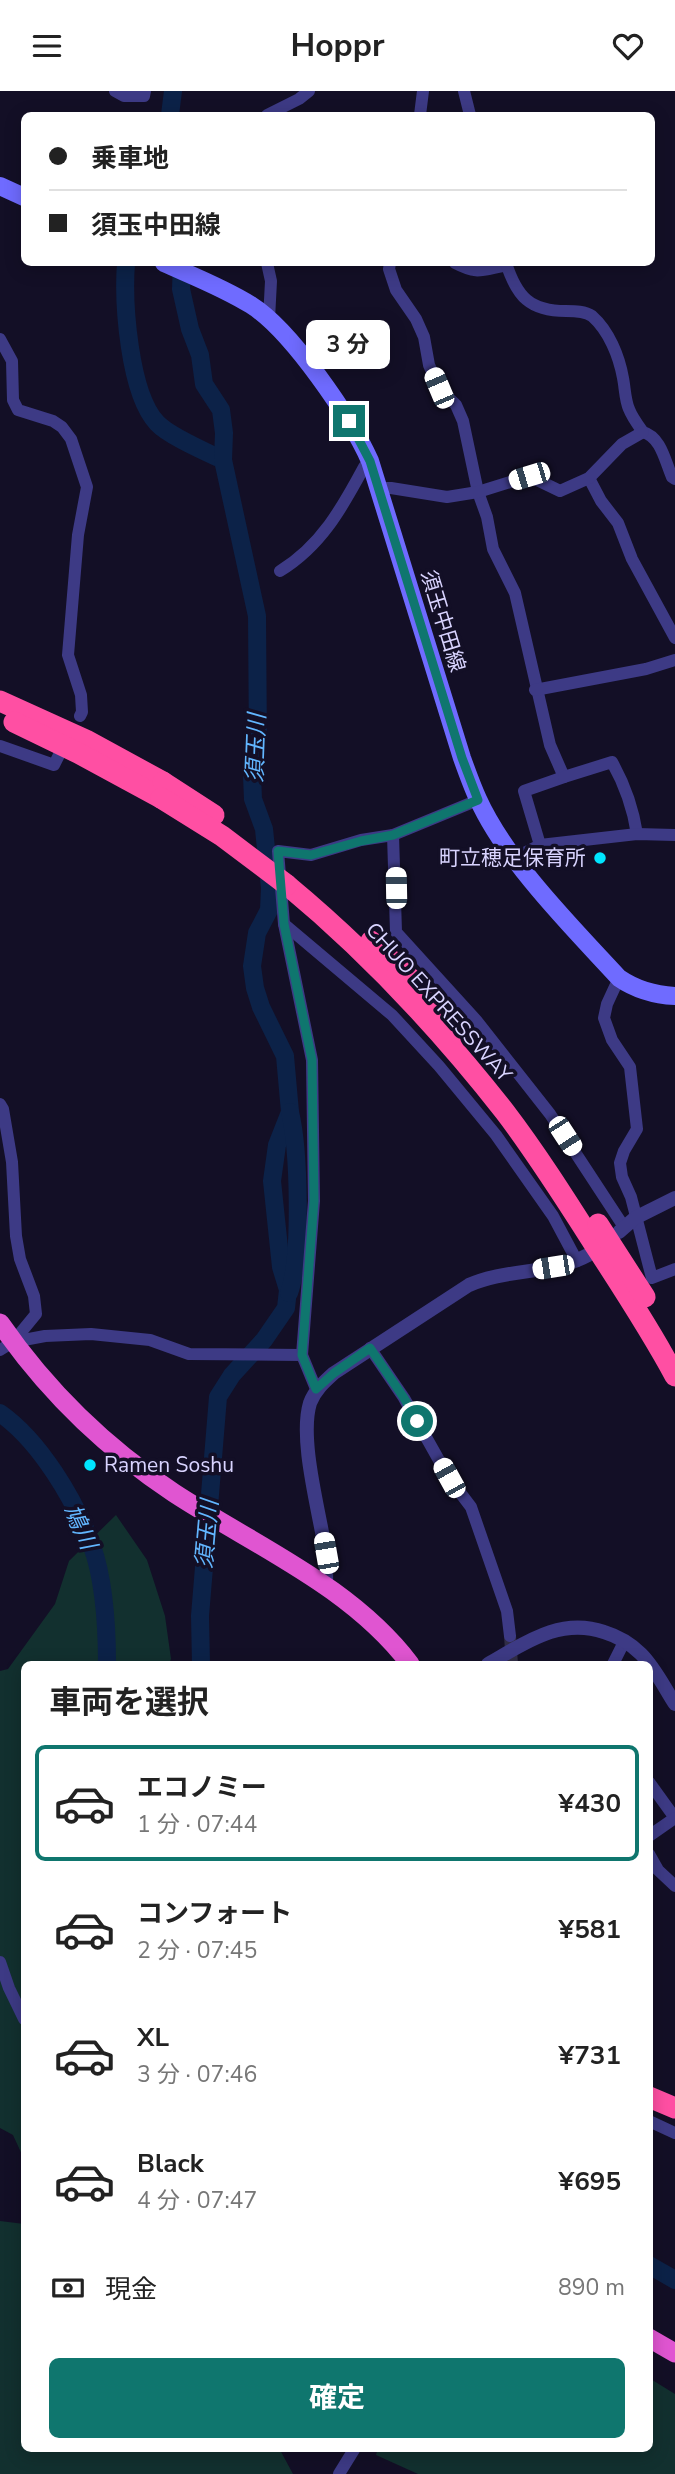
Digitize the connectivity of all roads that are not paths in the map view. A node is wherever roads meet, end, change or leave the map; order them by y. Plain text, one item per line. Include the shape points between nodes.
1 (115, 91) edge
2 (145, 91) edge
3 (309, 91) edge
4 (423, 91) edge
5 (464, 91) edge
6 (273, 112) edge
7 (420, 112) edge
8 (469, 112) edge
9 (0, 186) edge
10 (21, 196) edge
11 (170, 266) edge
12 (268, 266) edge
13 (390, 266) edge
14 (459, 266) edge
15 (497, 266) edge
16 (507, 266) edge
17 (269, 319) junction
18 (0, 339) edge
19 (643, 432) junction
20 (370, 461) junction
21 (589, 478) junction
22 (675, 479) edge
23 (378, 488) junction
24 (478, 492) junction
25 (280, 571) dead end
26 (675, 638) edge
27 (675, 660) edge
28 (536, 690) junction
29 (0, 701) edge
30 (0, 716) edge
31 (79, 716) dead end
32 (0, 746) edge
33 (59, 755) dead end
34 (564, 777) junction
35 (162, 790) junction
36 (478, 800) junction
37 (637, 834) junction
38 (393, 835) junction
39 (675, 835) edge
40 (540, 845) junction
41 (514, 857) junction
42 (288, 877) junction
43 (284, 924) junction
44 (619, 978) junction
45 (675, 996) edge
46 (0, 1104) edge
47 (675, 1198) edge
48 (626, 1226) junction
49 (583, 1258) joint
50 (675, 1269) edge
51 (0, 1323) edge
52 (6, 1346) edge
53 (675, 1346) edge
54 (370, 1348) junction
55 (302, 1355) junction
56 (675, 1376) edge
57 (316, 1389) junction
58 (326, 1587) junction
59 (510, 1636) tunnel mouth
60 (625, 1642) junction
61 (408, 1661) edge
62 (493, 1661) edge
63 (615, 1661) edge
64 (647, 1661) edge
65 (653, 1671) edge
66 (675, 1704) edge
67 (653, 1788) edge
68 (675, 1818) edge
69 (653, 1833) edge
70 (653, 1861) edge
71 (675, 1887) edge
72 (0, 1962) edge
73 (21, 2013) edge
74 (653, 2099) edge
75 (653, 2108) edge
76 (675, 2108) edge
77 (675, 2117) edge
78 (653, 2122) edge
79 (675, 2133) edge
80 (653, 2340) edge
81 (675, 2353) edge
82 (353, 2452) edge
83 (339, 2474) edge

1 - 2 street via 124,96 144,96
3 - 6 street
4 - 7 street
5 - 8 street
9 - 10 main road
11 - 17 main road, 須玉中田線 via 239,298
12 - 17 street
13 - 24 street via 396,290 424,337 439,388 459,410
14 - 15 street via 467,271
16 - 19 street via 531,305 590,314 597,321 615,349 628,407
17 - 20 main road, 須玉中田線 via 349,421
18 - 31 street via 12,361 13,400 18,410 62,427 71,439 87,487 78,535 68,655 82,695
19 - 21 street via 622,444
19 - 22 street via 658,441
20 - 23 main road, 須玉中田線
20 - 25 street via 339,514 298,560
21 - 24 street via 560,491 529,476
21 - 26 street via 618,523
23 - 24 street via 447,497
23 - 36 main road, 須玉中田線
24 - 28 street via 493,549 515,593
27 - 28 street
28 - 34 street via 550,745
29 - 35 highway, CHUO EXPRESSWAY via 86,740
30 - 35 highway, CHUO EXPRESSWAY
32 - 33 street via 54,765
34 - 37 street via 612,762 634,813
34 - 40 street via 524,791
35 - 42 highway, CHUO EXPRESSWAY, bridge via 222,837
36 - 38 street
36 - 41 main road, 須玉中田線
37 - 39 street
37 - 40 street
38 - 43 street via 311,855 278,851
38 - 48 street via 396,932 477,1020 550,1114
40 - 41 street
41 - 44 main road, 須玉中田線
42 - 53 highway, CHUO EXPRESSWAY via 365,935 469,1045 567,1177
42 - 56 highway, CHUO EXPRESSWAY via 450,1044 506,1114
43 - 49 street via 393,1015 439,1066 496,1135
43 - 55 street via 312,1060 314,1201
44 - 45 main road, 須玉中田線 via 646,991
44 - 48 street via 604,1018 630,1067 636,1129 620,1163 631,1198
46 - 52 street via 12,1162 18,1248 36,1314
47 - 48 street
48 - 50 street via 652,1278
49 - 54 street via 469,1285
51 - 52 highway
52 - 55 street via 45,1336 91,1333 150,1340 189,1354
52 - 58 highway via 132,1463
54 - 57 street
54 - 59 street via 471,1507
55 - 57 street
57 - 58 street via 308,1441 326,1553
58 - 61 highway via 365,1615
60 - 62 street via 591,1628 562,1628
60 - 63 street
60 - 64 street
65 - 66 street
67 - 68 street
68 - 69 street
70 - 71 street
72 - 73 street
74 - 76 highway
75 - 77 highway
78 - 79 street
80 - 81 highway
82 - 83 street

